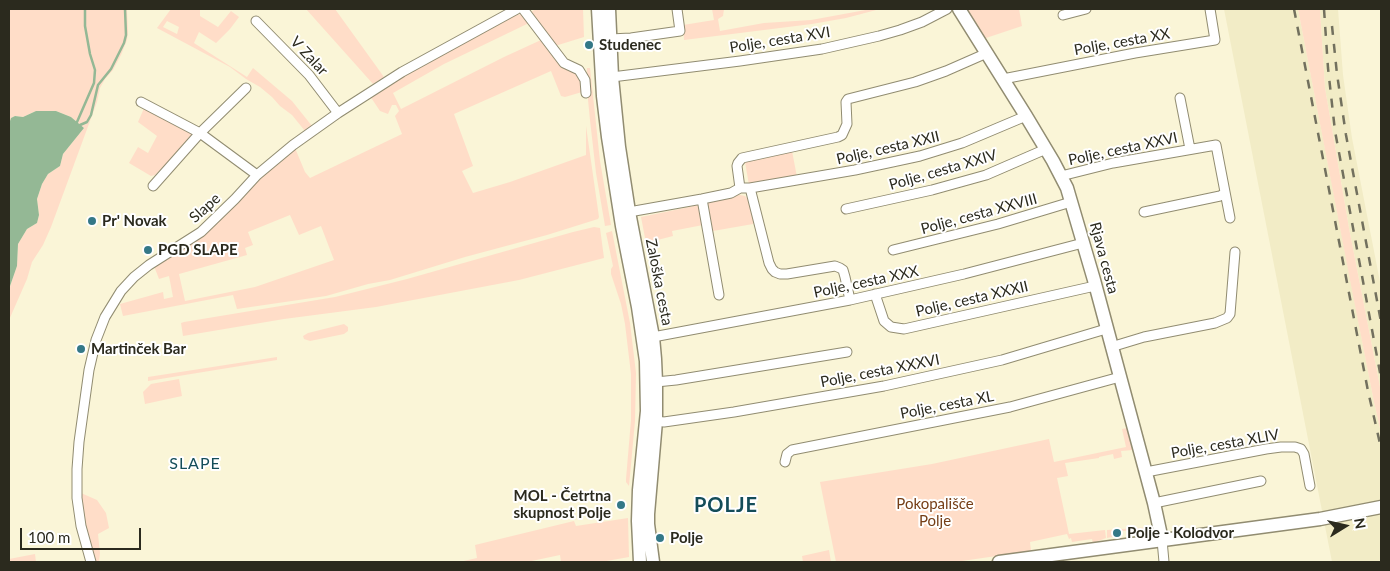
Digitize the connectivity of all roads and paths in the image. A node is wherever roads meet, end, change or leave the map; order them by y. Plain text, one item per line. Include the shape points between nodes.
1 (517, 9) edge
2 (523, 9) edge
3 (598, 9) edge
4 (609, 9) edge
5 (677, 9) edge
6 (947, 9) edge
7 (960, 9) edge
8 (1086, 9) edge
9 (1210, 9) edge
10 (1063, 15) dead end
11 (256, 21) dead end
12 (610, 39) junction
13 (987, 53) junction
14 (612, 77) junction
15 (1003, 79) junction
16 (246, 88) dead end
17 (586, 93) dead end
18 (1180, 98) dead end
19 (142, 102) dead end
20 (338, 113) junction
21 (1026, 116) junction
22 (200, 133) junction
23 (1046, 149) junction
24 (1190, 149) junction
25 (257, 175) junction
26 (1061, 176) junction
27 (153, 186) dead end
28 (740, 188) junction
29 (750, 188) junction
30 (1226, 193) junction
31 (702, 199) junction
32 (1071, 202) junction
33 (846, 208) dead end
34 (629, 212) junction
35 (1144, 212) dead end
36 (1230, 218) dead end
37 (1083, 243) junction
38 (893, 250) dead end
39 (1235, 252) dead end
40 (1095, 286) junction
41 (875, 294) junction
42 (719, 295) dead end
43 (850, 300) junction
44 (1106, 329) junction
45 (653, 337) junction
46 (1111, 348) junction
47 (846, 352) dead end
48 (1120, 377) junction
49 (656, 382) junction
50 (656, 422) junction
51 (785, 462) dead end
52 (1146, 472) junction
53 (1261, 481) dead end
54 (1310, 486) dead end
55 (1154, 503) junction
56 (1381, 507) edge
57 (1162, 540) junction
58 (91, 562) edge
59 (640, 562) edge
60 (653, 562) edge
61 (999, 562) edge
62 (1164, 562) edge

1 - 20 street, Slape via 426,58
2 - 17 street via 564,63 579,70 585,80
3 - 59 main road, Zaloška cesta via 609,146 646,361 647,411 638,521
4 - 12 main road, Zaloška cesta
5 - 12 street via 680,32
6 - 14 street, Polje, cesta XVI via 900,30 822,49
7 - 13 main road, Rjava cesta
8 - 10 street
9 - 15 street, Polje, cesta XX via 1215,40
11 - 20 street, V Zalar via 309,75
12 - 14 main road, Zaloška cesta
13 - 15 main road, Rjava cesta
13 - 28 street via 915,82 848,99 847,124 842,134 742,158 736,166
14 - 34 main road, Zaloška cesta
15 - 21 main road, Rjava cesta
16 - 22 street
18 - 24 street, Polje, cesta XXVI
19 - 22 street
20 - 25 street, Slape
21 - 23 main road, Rjava cesta
21 - 29 street, Polje, cesta XXII via 962,143 920,156
22 - 25 street
22 - 27 street
23 - 26 main road, Rjava cesta
23 - 33 street, Polje, cesta XXIV via 986,175
24 - 26 street, Polje, cesta XXVI
24 - 30 street, Polje, cesta XXVI via 1216,145
25 - 58 street, Slape via 201,232 134,277 105,317 89,370 77,470 81,526
26 - 32 main road, Rjava cesta
28 - 29 street, Polje, cesta XXII
28 - 31 street, Polje, cesta XXII
29 - 43 street via 772,269 787,274 835,266 843,270
30 - 35 street
30 - 36 street, Polje, cesta XXVI
31 - 34 street, Polje, cesta XXII
31 - 42 street
32 - 37 main road, Rjava cesta
32 - 38 street, Polje, cesta XXVIII
34 - 45 main road, Zaloška cesta
37 - 40 main road, Rjava cesta
37 - 41 street, Polje, cesta XXX
39 - 46 street via 1227,318
40 - 41 street, Polje, cesta XXXII via 904,329 891,328 884,321
40 - 44 main road, Rjava cesta
41 - 43 street, Polje, cesta XXX
43 - 45 street, Polje, cesta XXX
44 - 46 main road, Rjava cesta
44 - 50 street, Polje, cesta XXXVI via 1002,360 897,383 734,412
45 - 49 main road, Zaloška cesta
46 - 48 main road, Rjava cesta
47 - 49 street
48 - 51 street, Polje, cesta XL via 1010,407 792,450
48 - 52 main road, Rjava cesta
49 - 50 main road, Zaloška cesta
50 - 60 main road, Zaloška cesta via 648,514
52 - 54 street, Polje, cesta XLIV via 1296,447 1304,454
52 - 55 main road, Rjava cesta
53 - 55 street
55 - 57 main road, Rjava cesta
56 - 57 main road via 1320,519
57 - 61 main road
57 - 62 street

